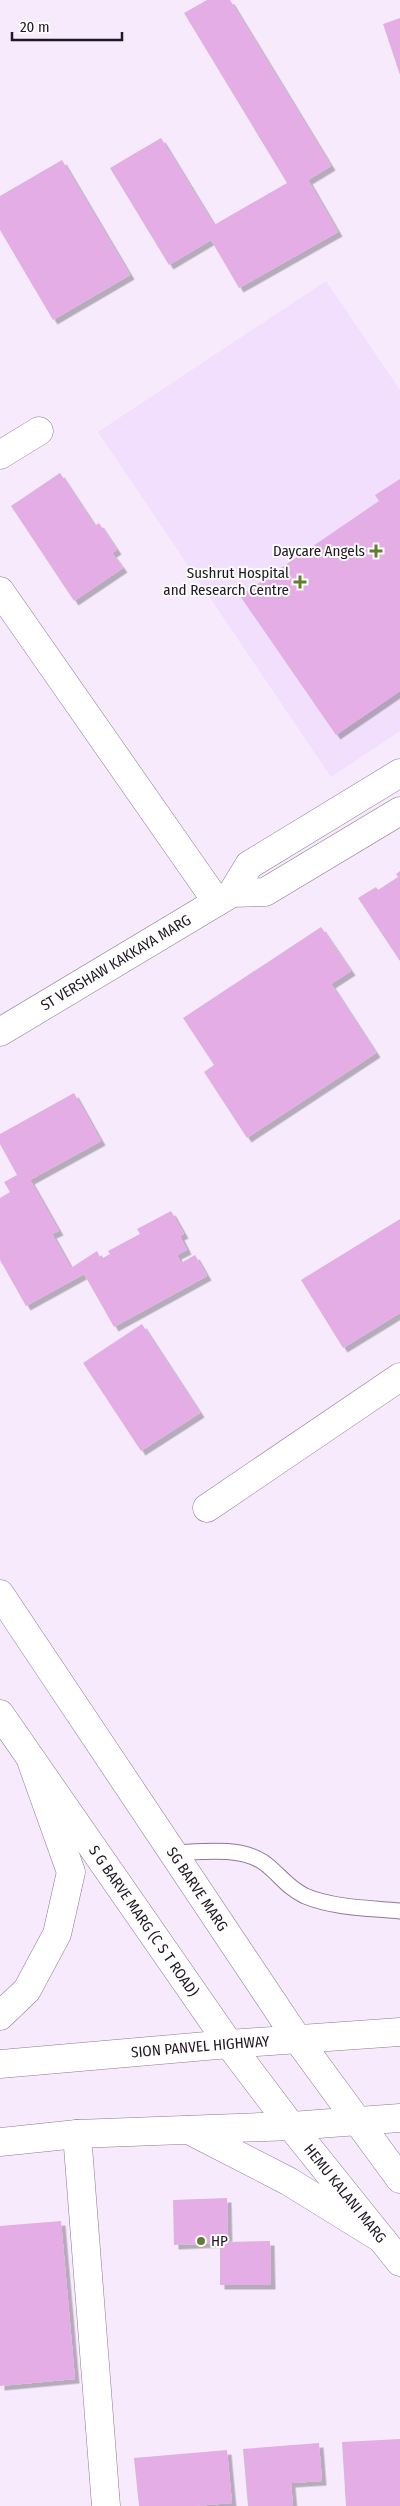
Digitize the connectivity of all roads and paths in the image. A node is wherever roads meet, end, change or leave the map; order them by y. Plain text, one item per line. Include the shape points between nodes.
1 (39, 431) dead end
2 (0, 455) edge
3 (0, 591) edge
4 (400, 773) edge
5 (400, 810) edge
6 (336, 812) junction
7 (355, 839) junction
8 (224, 897) junction
9 (3, 1023) edge
10 (400, 1377) edge
11 (207, 1508) dead end
12 (0, 1594) edge
13 (0, 1714) edge
14 (32, 1763) junction
15 (172, 1853) junction
16 (400, 1911) edge
17 (0, 2016) edge
18 (400, 2032) edge
19 (298, 2040) junction
20 (229, 2044) junction
21 (0, 2064) edge
22 (400, 2118) edge
23 (356, 2121) junction
24 (291, 2126) junction
25 (188, 2130) junction
26 (77, 2134) junction
27 (0, 2142) edge
28 (400, 2179) edge
29 (382, 2239) junction
30 (400, 2262) edge
31 (106, 2506) edge

1 - 2 main road
3 - 8 main road
4 - 6 main road, ST VERSHAW KAKKAYA MARG
5 - 7 main road, ST VERSHAW KAKKAYA MARG
6 - 7 main road
6 - 8 main road, ST VERSHAW KAKKAYA MARG via 249,865
7 - 8 main road, ST VERSHAW KAKKAYA MARG via 265,892
8 - 9 main road, ST VERSHAW KAKKAYA MARG
10 - 11 main road
12 - 15 main road, SG BARVE MARG
13 - 14 main road, S G BARVE MARG (C S T ROAD)
14 - 17 main road via 71,1872 57,1934 27,1990
14 - 20 main road, S G BARVE MARG (C S T ROAD)
15 - 16 lane via 234,1852 262,1861 289,1888 307,1897 350,1907
15 - 19 main road, SG BARVE MARG
18 - 19 main road, SION PANVEL HIGHWAY
19 - 20 main road, SION PANVEL HIGHWAY
19 - 23 main road, SG BARVE MARG
20 - 21 main road, SION PANVEL HIGHWAY
20 - 24 main road, S G BARVE MARG (C S T ROAD)
22 - 23 main road
23 - 24 main road
23 - 28 main road, SG BARVE MARG
24 - 25 main road
24 - 29 main road, HEMU KALANI MARG
25 - 26 main road
25 - 29 main road via 288,2181
26 - 27 main road
26 - 31 main road
29 - 30 main road, HEMU KALANI MARG

